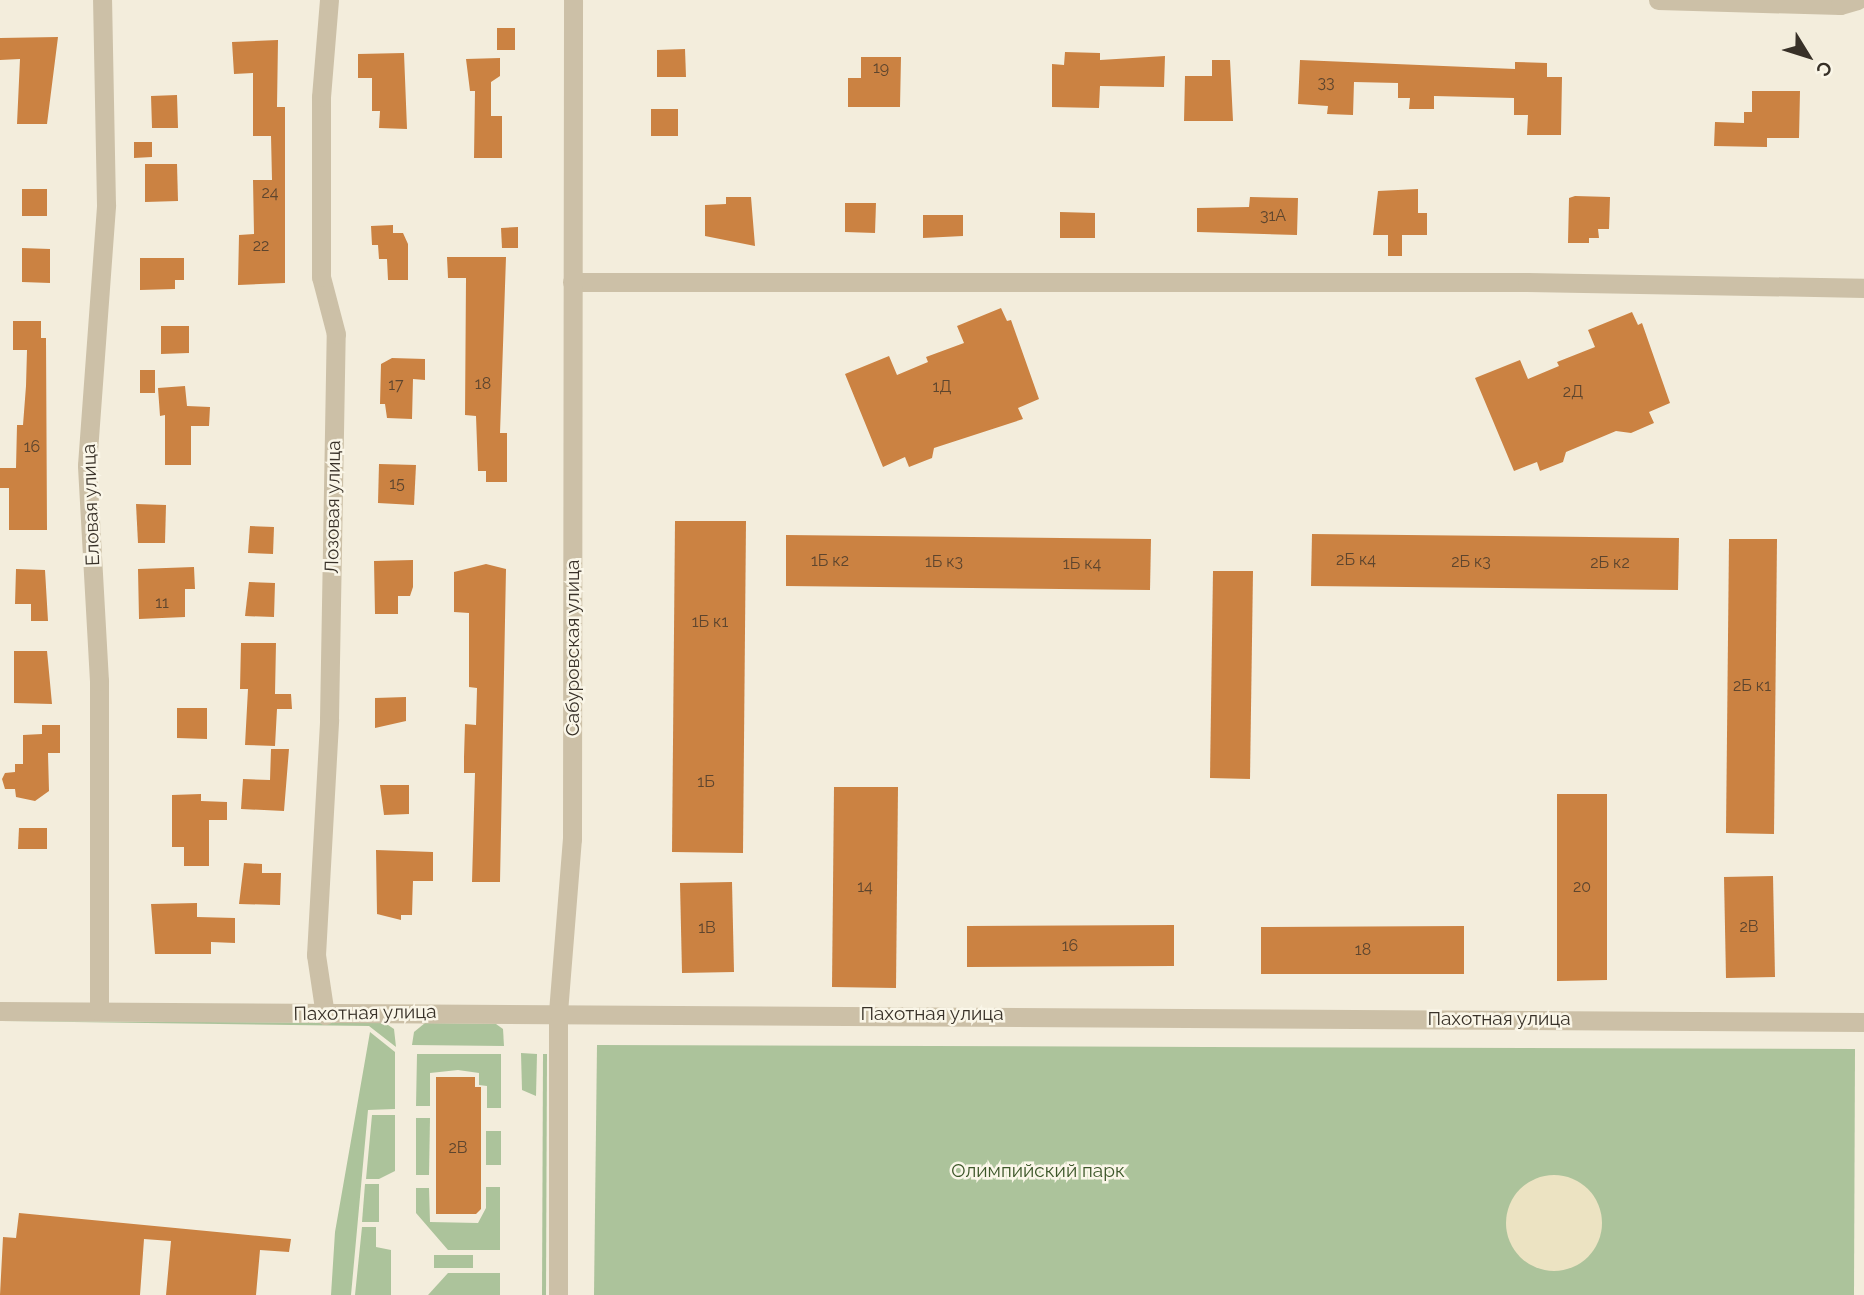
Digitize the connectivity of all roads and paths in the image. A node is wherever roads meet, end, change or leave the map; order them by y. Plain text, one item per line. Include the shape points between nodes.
1 (102, 0) edge
2 (329, 0) edge
3 (573, 0) edge
4 (1658, 0) edge
5 (1857, 0) edge
6 (572, 282) junction
7 (1864, 288) edge
8 (0, 1011) edge
9 (99, 1012) junction
10 (558, 1012) junction
11 (325, 1015) junction
12 (1864, 1022) edge
13 (558, 1295) edge

1 - 9 street, Еловая улица via 107,205 87,465 99,681
2 - 11 street, Лозовая улица via 321,97 321,277 336,334 329,719 316,955
3 - 6 street, Сабуровская улица
4 - 5 street via 1840,5
6 - 7 street via 1527,282
6 - 10 street, Сабуровская улица via 572,839
8 - 9 street, Пахотная улица
9 - 11 street, Пахотная улица
10 - 11 street, Пахотная улица
10 - 12 street, Пахотная улица
10 - 13 street, Сабуровская улица

